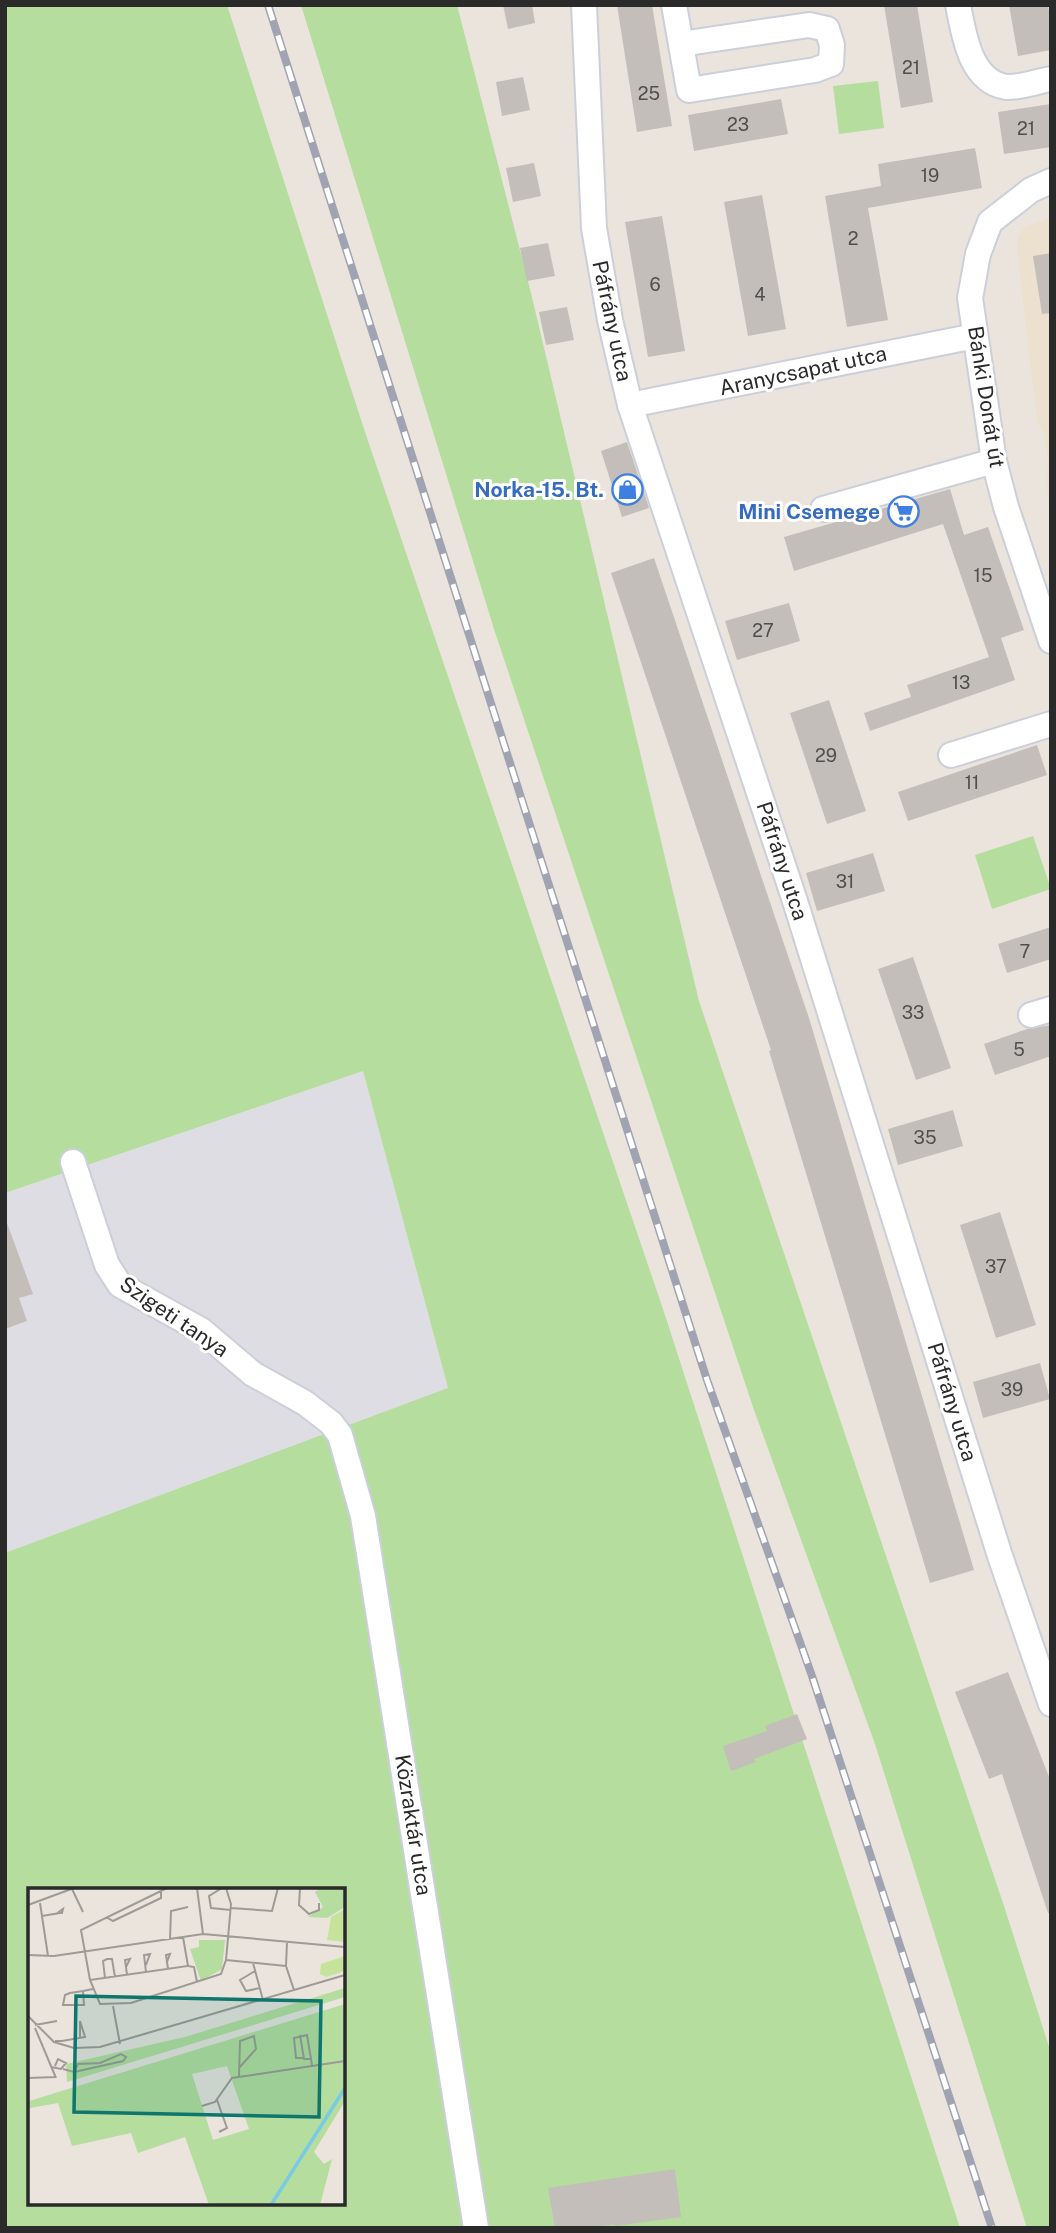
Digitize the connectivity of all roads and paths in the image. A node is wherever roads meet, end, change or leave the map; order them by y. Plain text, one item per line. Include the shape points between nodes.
1 (584, 5) edge
2 (674, 5) edge
3 (958, 5) edge
4 (681, 44) junction
5 (1051, 79) edge
6 (1051, 181) edge
7 (975, 336) junction
8 (630, 405) junction
9 (994, 461) junction
10 (823, 509) dead end
11 (1051, 641) edge
12 (1051, 724) edge
13 (951, 755) dead end
14 (73, 1161) dead end
15 (334, 1427) joint
16 (1051, 1703) edge
17 (476, 2228) edge

1 - 8 street, Páfrány utca via 594,228
2 - 4 street
3 - 5 street via 968,47 981,74 1009,87
4 - 4 street via 689,90 831,64 827,29 809,25
6 - 7 street, Bánki Donát út via 1031,190 990,222 970,298
7 - 8 street, Aranycsapat utca
7 - 9 street, Bánki Donát út
8 - 16 street, Páfrány utca via 794,898 1000,1556
9 - 10 street
9 - 11 street, Bánki Donát út
12 - 13 street
14 - 15 street, Szigeti tanya via 107,1265 120,1285 201,1330 253,1374 305,1403
15 - 17 street, Közraktár utca via 363,1516

